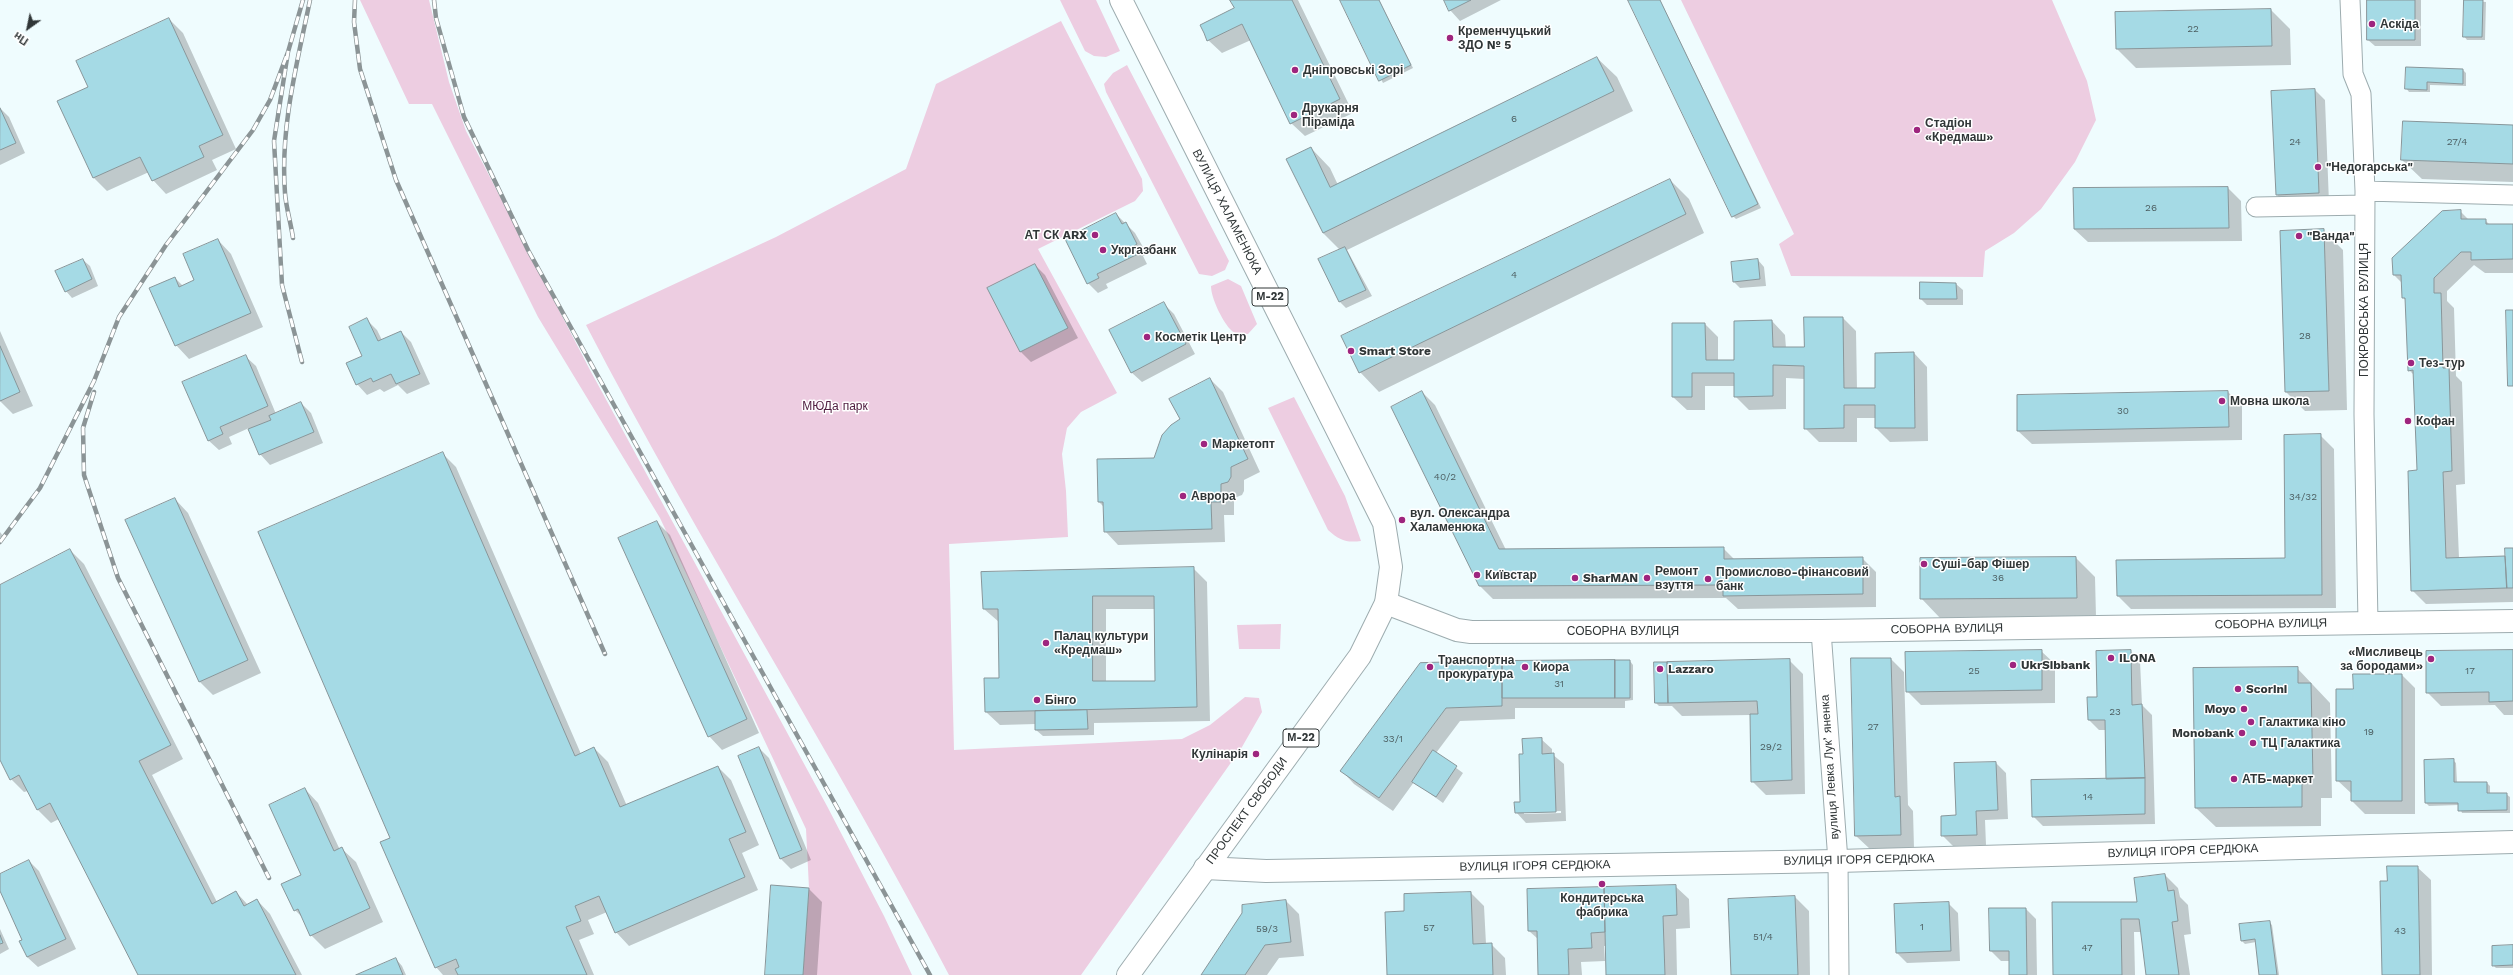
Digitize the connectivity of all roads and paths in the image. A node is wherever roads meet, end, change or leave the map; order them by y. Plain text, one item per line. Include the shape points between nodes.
1 (1120, 0) edge
2 (2350, 0) edge
3 (2513, 195) edge
4 (2365, 198) junction
5 (2256, 207) dead end
6 (1386, 603) junction
7 (2513, 621) edge
8 (2368, 622) junction
9 (1821, 631) junction
10 (2513, 842) edge
11 (1838, 861) junction
12 (1205, 868) junction
13 (1128, 975) edge
14 (1839, 975) edge

1 - 6 main road, ВУЛИЦЯ ХАЛАМЕНЮКА / М-22 via 1384,523 1391,567
2 - 4 street, ПОКРОВСЬКА ВУЛИЦЯ via 2353,74 2361,94
3 - 4 street
4 - 5 street
4 - 8 street, ПОКРОВСЬКА ВУЛИЦЯ via 2364,414
6 - 9 main road, СОБОРНА ВУЛИЦЯ via 1457,630 1471,632
6 - 12 main road, ПРОСПЕКТ СВОБОДИ / М-22 via 1357,661
7 - 8 main road, СОБОРНА ВУЛИЦЯ
8 - 9 main road, СОБОРНА ВУЛИЦЯ
9 - 11 street, вулиця Левка Лукʼяненка
10 - 11 main road, ВУЛИЦЯ ІГОРЯ СЕРДЮКА
11 - 12 main road, ВУЛИЦЯ ІГОРЯ СЕРДЮКА via 1266,871
11 - 14 street, вулиця Левка Лукʼяненка
12 - 13 main road, ПРОСПЕКТ СВОБОДИ / М-22

